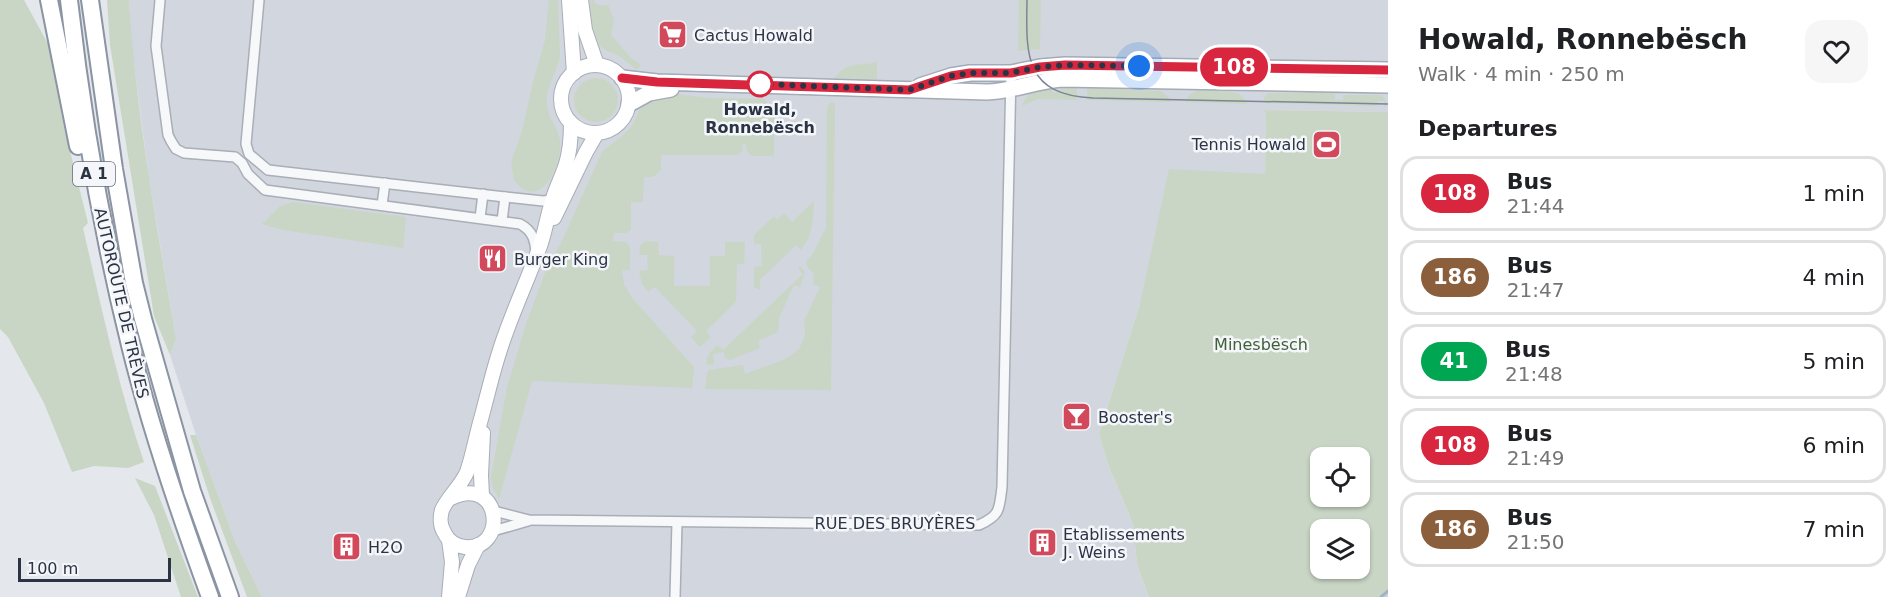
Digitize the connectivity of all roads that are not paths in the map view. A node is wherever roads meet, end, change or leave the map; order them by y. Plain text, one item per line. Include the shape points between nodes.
1 (51, 0) edge
2 (69, 0) edge
3 (90, 0) edge
4 (96, 0) edge
5 (160, 0) edge
6 (259, 0) edge
7 (569, 0) edge
8 (581, 0) edge
9 (96, 54) junction
10 (597, 65) junction
11 (1388, 70) edge
12 (574, 73) junction
13 (1011, 73) junction
14 (622, 78) junction
15 (723, 84) junction
16 (1388, 85) edge
17 (909, 90) junction
18 (1011, 90) junction
19 (629, 104) junction
20 (571, 123) junction
21 (597, 134) junction
22 (268, 170) junction
23 (385, 183) junction
24 (265, 190) junction
25 (483, 194) junction
26 (506, 197) junction
27 (552, 200) junction
28 (382, 205) junction
29 (480, 218) junction
30 (502, 221) junction
31 (538, 250) junction
32 (130, 347) junction
33 (485, 404) junction
34 (482, 496) junction
35 (452, 498) junction
36 (494, 511) junction
37 (529, 520) junction
38 (677, 523) junction
39 (492, 531) junction
40 (449, 540) junction
41 (478, 545) junction
42 (210, 597) edge
43 (230, 597) edge
44 (449, 597) edge
45 (458, 597) edge
46 (675, 597) edge

1 - 32 highway, A 1 via 104,270
2 - 32 highway, AUTOROUTE DE TRÈVES / A 1 via 102,223
3 - 9 highway, AUTOROUTE DE TRÈVES / A 1
4 - 9 highway
5 - 24 street via 156,46 171,141 184,153 235,157
6 - 22 street via 246,144 249,154
7 - 12 main road
8 - 10 main road via 585,30
9 - 43 highway, AUTOROUTE DE TRÈVES / A 1 via 143,320 192,491
10 - 12 main road
10 - 14 main road
11 - 13 main road via 1065,65
12 - 20 main road via 566,81 561,103
13 - 17 main road via 951,76
13 - 18 street, RUE DES BRUYÈRES
14 - 15 main road
14 - 19 main road
15 - 17 main road
15 - 19 main road via 657,90
16 - 18 main road via 1062,79
17 - 18 main road
18 - 38 street, RUE DES BRUYÈRES via 1002,487 999,510 993,519 979,525
19 - 21 main road via 618,125
20 - 21 main road
20 - 27 main road via 566,163
21 - 31 main road
22 - 23 street
22 - 24 street
23 - 25 street
23 - 28 street
24 - 28 street
25 - 26 street
25 - 29 street
26 - 27 street
26 - 30 street
27 - 31 main road
28 - 29 street
29 - 30 street
30 - 31 street via 527,228
31 - 33 main road via 499,352
32 - 42 highway, AUTOROUTE DE TRÈVES / A 1 via 175,498
33 - 34 main road
33 - 35 main road via 466,473
34 - 35 main road via 461,493
34 - 36 main road
35 - 40 main road via 441,518 442,530
36 - 37 street
36 - 39 main road
37 - 38 street, RUE DES BRUYÈRES
37 - 39 street
38 - 46 street
39 - 41 main road
40 - 41 main road via 463,547
40 - 44 main road
41 - 45 main road

